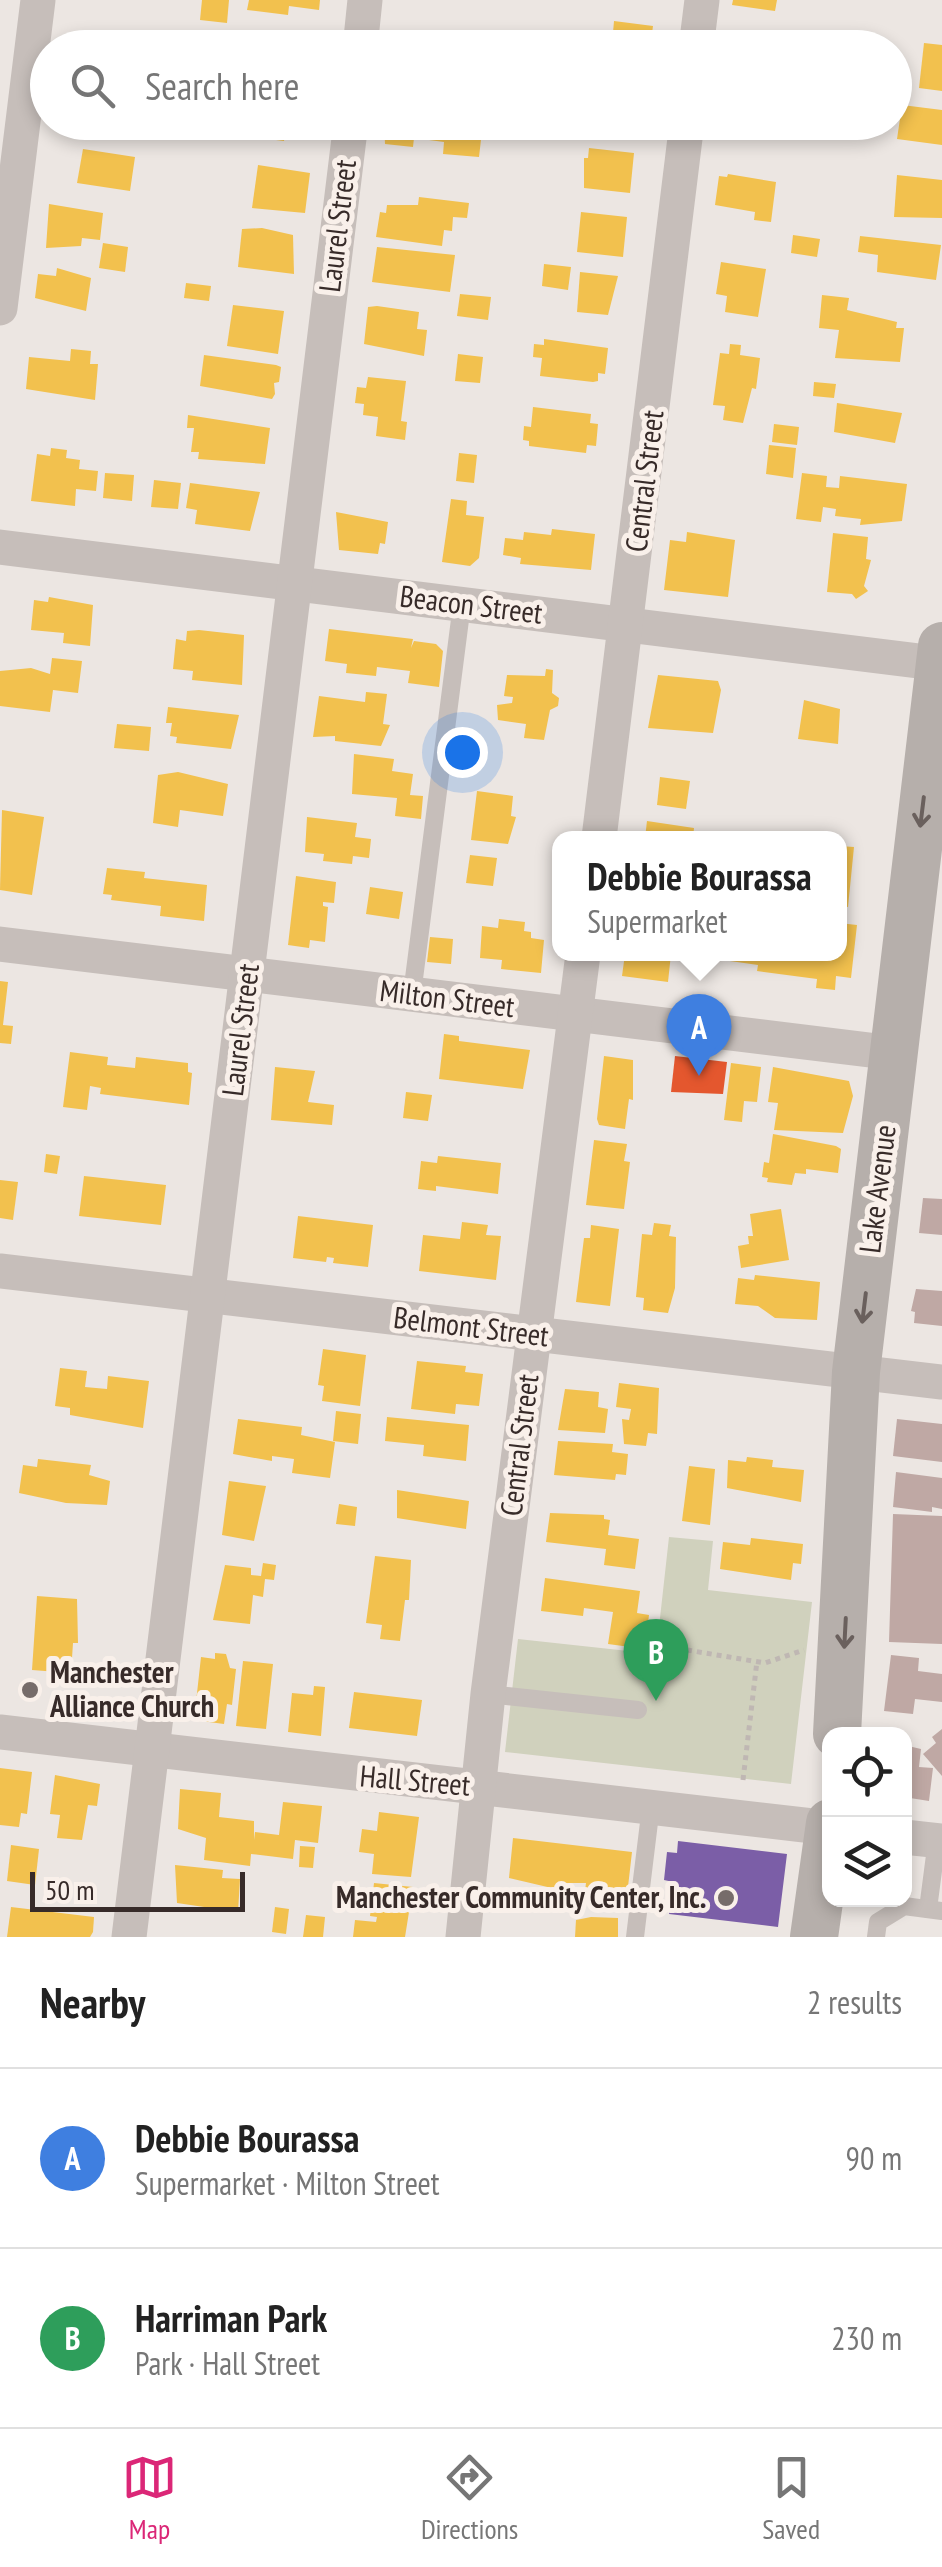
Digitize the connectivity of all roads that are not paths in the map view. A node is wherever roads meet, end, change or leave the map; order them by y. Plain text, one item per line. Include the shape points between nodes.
1 (38, 0) edge
2 (366, 0) edge
3 (702, 0) edge
4 (34, 30) edge
5 (362, 30) edge
6 (698, 30) edge
7 (30, 65) edge
8 (349, 140) edge
9 (685, 140) edge
10 (0, 308) edge
11 (0, 547) edge
12 (295, 584) junction
13 (462, 604) junction
14 (628, 624) junction
15 (941, 658) edge
16 (600, 831) edge
17 (0, 944) edge
18 (582, 961) edge
19 (248, 976) junction
20 (412, 994) junction
21 (575, 1015) junction
22 (894, 1053) junction
23 (0, 1271) edge
24 (208, 1295) junction
25 (533, 1334) junction
26 (856, 1372) junction
27 (942, 1382) edge
28 (488, 1694) junction
29 (638, 1710) dead end
30 (838, 1727) edge
31 (0, 1732) edge
32 (152, 1752) junction
33 (480, 1786) junction
34 (650, 1806) junction
35 (822, 1825) edge
36 (931, 1839) edge
37 (822, 1878) edge
38 (935, 1910) edge
39 (130, 1937) edge
40 (463, 1937) edge
41 (635, 1937) edge
42 (814, 1937) edge
43 (876, 1937) edge

1 - 4 street
2 - 5 street
3 - 6 street
7 - 10 street
8 - 12 street, Laurel Street
9 - 14 street, Central Street
11 - 12 street, Beacon Street
12 - 13 street, Beacon Street
12 - 19 street, Laurel Street
13 - 14 street, Beacon Street
13 - 20 lane
14 - 15 street, Beacon Street
14 - 16 street, Central Street
15 -> 22 street, Lake Avenue
17 - 19 street, Milton Street
18 - 21 street, Central Street
19 - 20 street, Milton Street
19 - 24 street, Laurel Street
20 - 21 street, Milton Street
21 - 22 street, Milton Street
21 - 25 street, Central Street
22 -> 26 street, Lake Avenue
23 - 24 street, Belmont Street
24 - 25 street, Belmont Street
24 - 32 street, Laurel Street
25 - 26 street, Belmont Street
25 - 28 street, Central Street
26 - 27 street, Belmont Street
26 -> 30 street, Lake Avenue
28 - 29 lane
28 - 33 street, Central Street
31 - 32 street, Hall Street
32 - 33 street, Hall Street
32 - 39 street, Laurel Street
33 - 34 street, Hall Street
33 - 40 street, Central Street
34 - 35 street, Hall Street
34 - 41 lane
36 - 38 lane
37 - 42 street
38 - 43 lane via 904,1906 878,1922

